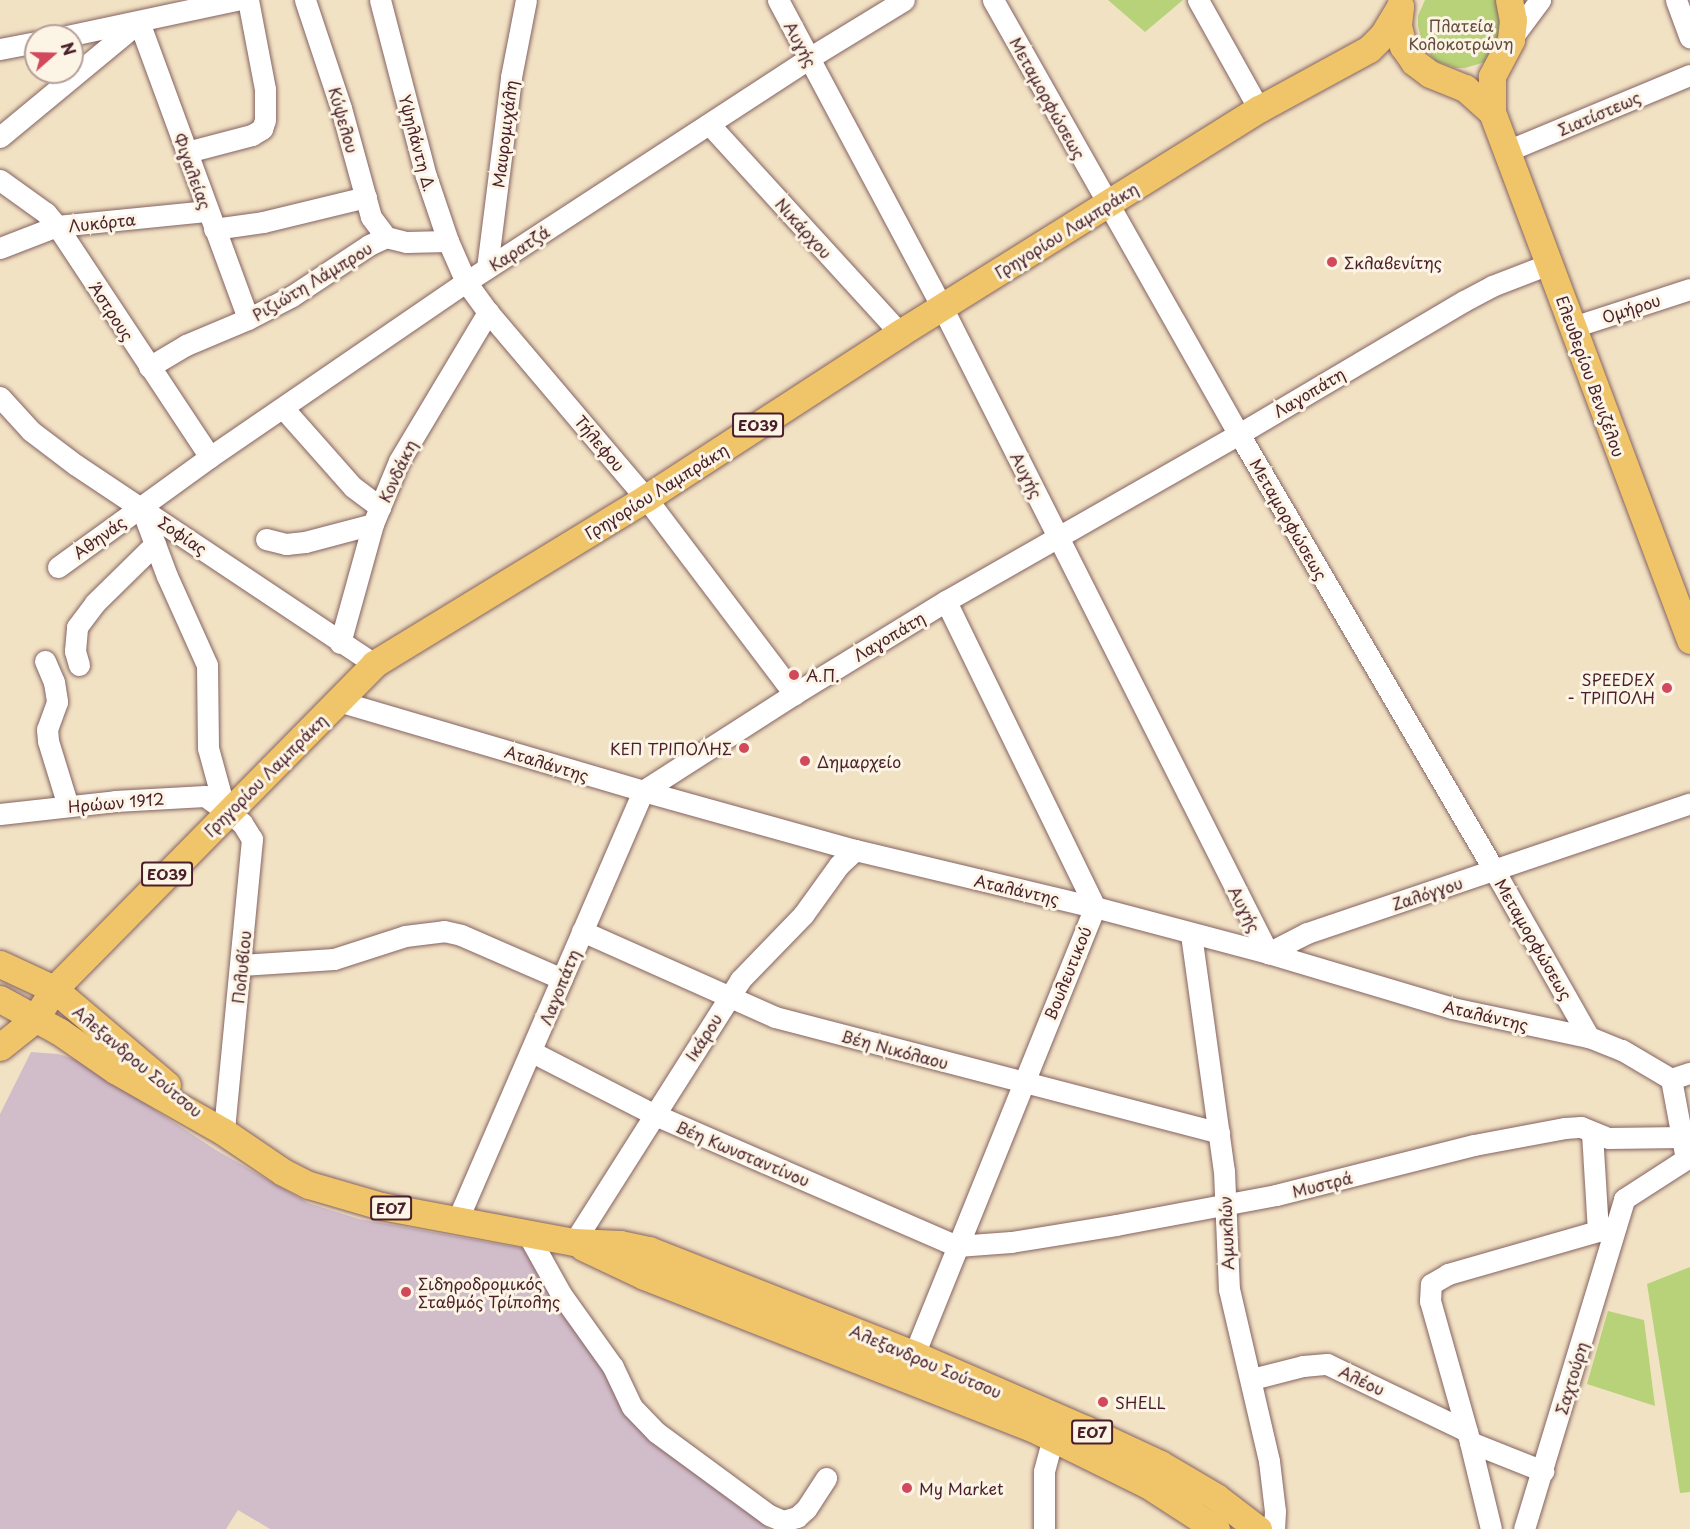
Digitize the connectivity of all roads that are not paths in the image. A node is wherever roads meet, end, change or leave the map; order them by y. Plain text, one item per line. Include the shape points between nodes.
1 (237, 0) edge
2 (248, 0) edge
3 (305, 0) edge
4 (380, 0) edge
5 (526, 0) edge
6 (778, 0) edge
7 (904, 0) edge
8 (993, 0) edge
9 (1198, 0) edge
10 (1509, 0) edge
11 (1540, 0) edge
12 (1676, 0) edge
13 (1401, 3) edge
14 (139, 22) junction
15 (84, 33) edge
16 (1690, 38) edge
17 (24, 44) edge
18 (0, 49) edge
19 (1506, 49) junction
20 (808, 58) junction
21 (1355, 58) junction
22 (1414, 62) junction
23 (1690, 75) edge
24 (1449, 79) junction
25 (1258, 109) junction
26 (1492, 112) junction
27 (709, 124) junction
28 (0, 137) edge
29 (1507, 151) junction
30 (187, 152) junction
31 (0, 180) edge
32 (366, 196) junction
33 (1108, 205) junction
34 (211, 220) junction
35 (57, 226) junction
36 (386, 237) junction
37 (448, 241) junction
38 (0, 248) edge
39 (1550, 264) junction
40 (487, 268) junction
41 (466, 282) junction
42 (1690, 289) edge
43 (942, 307) junction
44 (488, 312) junction
45 (248, 320) junction
46 (1573, 327) junction
47 (900, 333) junction
48 (149, 367) junction
49 (0, 397) edge
50 (283, 408) junction
51 (1239, 434) junction
52 (210, 457) junction
53 (646, 498) junction
54 (141, 507) junction
55 (376, 516) junction
56 (1059, 538) junction
57 (266, 539) dead end
58 (155, 544) junction
59 (58, 567) dead end
60 (946, 601) junction
61 (1689, 634) edge
62 (340, 644) junction
63 (45, 661) dead end
64 (374, 664) junction
65 (79, 665) dead end
66 (794, 694) junction
67 (338, 701) junction
68 (643, 791) junction
69 (1690, 803) edge
70 (68, 806) junction
71 (0, 814) edge
72 (226, 814) junction
73 (855, 850) junction
74 (1494, 870) junction
75 (1095, 907) junction
76 (582, 931) junction
77 (1191, 934) junction
78 (1268, 953) junction
79 (0, 964) edge
80 (241, 965) junction
81 (562, 979) junction
82 (54, 989) junction
83 (728, 998) junction
84 (13, 1010) edge
85 (1589, 1037) junction
86 (0, 1047) edge
87 (532, 1053) junction
88 (1681, 1076) edge
89 (1022, 1084) junction
90 (653, 1114) junction
91 (224, 1132) junction
92 (1219, 1133) junction
93 (1592, 1133) junction
94 (1683, 1137) junction
95 (1226, 1204) junction
96 (457, 1221) junction
97 (1606, 1229) junction
98 (527, 1233) junction
99 (574, 1242) junction
100 (957, 1246) junction
101 (910, 1366) junction
102 (1252, 1379) junction
103 (1468, 1436) junction
104 (1053, 1438) junction
105 (1543, 1471) junction
106 (826, 1478) dead end
107 (1044, 1529) edge
108 (1216, 1529) edge
109 (1258, 1529) edge
110 (1274, 1529) edge
111 (1491, 1529) edge
112 (1524, 1529) edge

1 - 14 street
2 - 30 street via 265,89 262,129
3 - 32 street, Κύψελου
4 - 37 street, Υψηλάντη Δ. via 426,176
5 - 40 street, Μαυρομιχάλη via 510,77
6 - 20 street, Αυγής
7 - 20 street, Καρατζά
8 - 33 street, Μεταμορφώσεως
9 - 25 street
10 - 19 main road via 1513,20
11 - 19 street
12 - 16 street
13 - 21 main road, Γρηγορίου Λαμπράκη / ΕΟ39 via 1383,35
13 - 22 main road via 1398,26 1403,46
14 - 15 street
14 - 28 street
14 - 30 street, Φιγαλείας
17 - 18 street
19 - 24 main road via 1486,71 1468,78
19 - 26 main road via 1492,76
20 - 27 street, Καρατζά
20 - 43 street, Αυγής
21 - 22 main road, Γρηγορίου Λαμπράκη / ΕΟ39 via 1390,56
21 - 25 main road, Γρηγορίου Λαμπράκη / ΕΟ39
22 - 24 main road via 1430,74
23 - 29 street, Σιατίστεως
24 - 26 main road
25 - 33 main road, Γρηγορίου Λαμπράκη / ΕΟ39
26 - 29 main road, Ελευθερίου Βενιζέλου
27 - 40 street, Καρατζά
27 - 47 street, Νικάρχου
29 - 39 main road, Ελευθερίου Βενιζέλου
30 - 34 street, Φιγαλείας
31 - 35 street, Άστρους via 46,213
32 - 34 street, Λυκόρτα via 263,222
32 - 36 street, Κύψελου via 371,218
33 - 43 main road, Γρηγορίου Λαμπράκη / ΕΟ39
33 - 51 street, Μεταμορφώσεως
34 - 35 street, Λυκόρτα
34 - 45 street, Φιγαλείας
35 - 38 street, Λυκόρτα
35 - 48 street, Άστρους
36 - 37 street, Ριζιώτη Λάμπρου via 406,242
36 - 45 street, Ριζιώτη Λάμπρου
37 - 41 street, Υψηλάντη Δ.
39 - 46 main road, Ελευθερίου Βενιζέλου
39 - 51 street, Λαγοπάτη via 1485,290
40 - 41 street, Καρατζά
41 - 44 street, Τήλεφου
41 - 50 street, Καρατζά
42 - 46 street, Ομήρου
43 - 47 main road, Γρηγορίου Λαμπράκη / ΕΟ39
43 - 56 street, Αυγής
44 - 53 street, Τήλεφου
44 - 55 street, Κονδάκη via 399,461
45 - 48 street, Ριζιώτη Λάμπρου via 186,345
46 - 61 main road, Ελευθερίου Βενιζέλου
47 - 53 main road, Γρηγορίου Λαμπράκη / ΕΟ39
48 - 52 street, Άστρους
49 - 54 street, Σοφίας via 32,431
50 - 52 street, Καρατζά
50 - 55 street
51 - 56 street, Λαγοπάτη
51 - 74 street, Μεταμορφώσεως
52 - 54 street, Καρατζά
53 - 64 main road, Γρηγορίου Λαμπράκη / ΕΟ39
53 - 66 street, Τήλεφου
54 - 58 street
54 - 59 street, Αθηνάς
54 - 62 street, Σοφίας
55 - 57 street via 305,542
55 - 62 street, Κονδάκη
56 - 60 street, Λαγοπάτη
56 - 78 street, Αυγής
58 - 65 street via 95,603 77,627 75,651
58 - 72 street via 207,665 208,748
60 - 66 street, Λαγοπάτη
60 - 75 street, Βουλευτικού
62 - 64 street, Σοφίας
63 - 70 street via 57,702 47,729 48,741
64 - 67 main road, Γρηγορίου Λαμπράκη / ΕΟ39
66 - 68 street, Λαγοπάτη
67 - 68 street, Αταλάντης
67 - 72 main road, Γρηγορίου Λαμπράκη / ΕΟ39
68 - 73 street, Αταλάντης
68 - 76 street, Λαγοπάτη
69 - 74 street, Ζαλόγγου
70 - 71 street, Ηρώων 1912
70 - 72 street, Ηρώων 1912 via 205,796
72 - 80 street, Πολυβίου via 242,823 252,839
72 - 82 main road, Γρηγορίου Λαμπράκη / ΕΟ39
73 - 75 street, Αταλάντης
73 - 83 street, Ικάρου via 839,865 817,899 754,964
74 - 78 street, Ζαλόγγου via 1307,933
74 - 85 street, Μεταμορφώσεως
75 - 77 street, Αταλάντης
75 - 89 street, Βουλευτικού
76 - 81 street, Λαγοπάτη
76 - 83 street, Βέη Νικόλαου
77 - 78 street, Αταλάντης
77 - 92 street, Αμυκλών
78 - 85 street, Αταλάντης via 1452,1008
79 - 82 main road, ΕΟ7
80 - 81 street via 334,958 405,936 444,931 461,934
80 - 91 street, Πολυβίου
81 - 87 street, Λαγοπάτη
82 - 84 main road, ΕΟ39 via 33,994
82 - 91 main road, Αλεξανδρου Σούτσου / ΕΟ7
83 - 89 street, Βέη Νικόλαου via 775,1017
83 - 90 street, Ικάρου
84 - 86 main road, ΕΟ39
84 - 91 main road, Αλεξανδρου Σούτσου / ΕΟ7
85 - 88 street, Αταλάντης
87 - 90 street, Βέη Κωνσταντίνου
87 - 96 street, Λαγοπάτη
88 - 94 street
89 - 92 street, Βέη Νικόλαου
89 - 100 street, Βουλευτικού
90 - 99 street, Ικάρου
90 - 100 street, Βέη Κωνσταντίνου
91 - 96 main road, Αλεξανδρου Σούτσου / ΕΟ7 via 309,1185 381,1206
92 - 95 street, Αμυκλών
93 - 94 street, Μυστρά via 1608,1138
93 - 95 street, Μυστρά via 1575,1127 1522,1135
93 - 97 street
94 - 97 street via 1686,1159 1624,1199
95 - 100 street, Μυστρά via 1023,1240
95 - 102 street, Αμυκλών via 1228,1289
96 - 98 main road, Αλεξανδρου Σούτσου / ΕΟ7
97 - 103 street via 1448,1275 1431,1284 1430,1300
97 - 105 street, Σαχτούρη
98 - 99 main road, Αλεξανδρου Σούτσου / ΕΟ7
98 - 106 street via 561,1294 613,1367 632,1407 656,1432 768,1515 783,1521 806,1509
99 - 101 main road, Αλεξανδρου Σούτσου / ΕΟ7 via 644,1276
100 - 101 street, Βουλευτικού
101 - 104 main road, Αλεξανδρου Σούτσου / ΕΟ7
101 - 109 main road, Αλεξανδρου Σούτσου / ΕΟ7 via 1085,1428 1160,1464 1216,1497
102 - 103 street, Αλέου via 1327,1364
102 - 110 street, Αμυκλών via 1270,1468
103 - 105 street, Αλέου
103 - 111 street
104 - 107 street via 1044,1471
104 - 108 main road, Αλεξανδρου Σούτσου / ΕΟ7 via 1148,1485
105 - 112 street, Σαχτούρη

